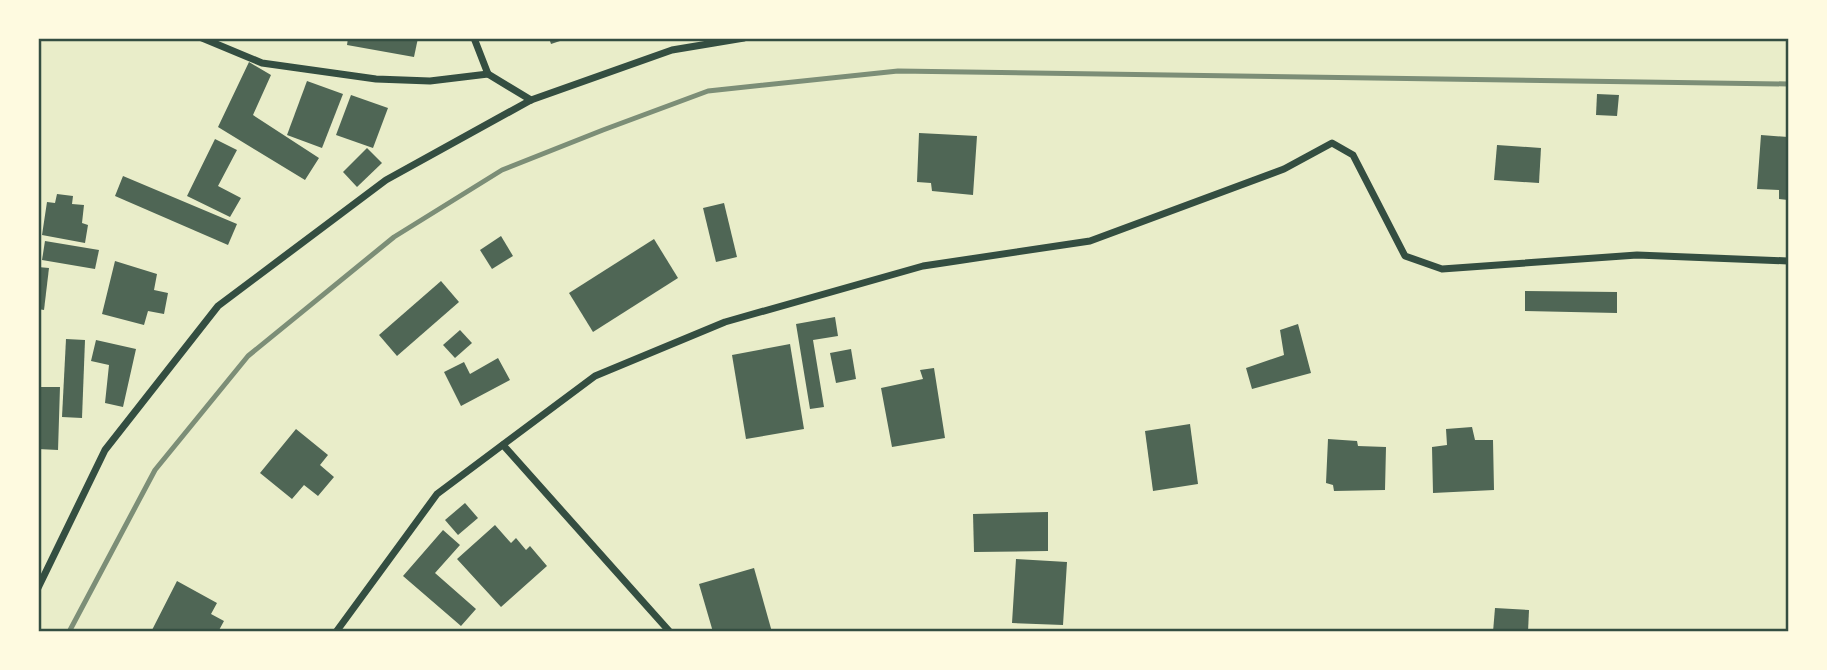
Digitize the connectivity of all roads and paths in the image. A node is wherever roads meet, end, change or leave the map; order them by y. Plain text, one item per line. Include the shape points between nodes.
1 (202, 38) edge
2 (474, 38) edge
3 (744, 38) edge
4 (488, 74) junction
5 (531, 100) junction
6 (1788, 261) edge
7 (503, 445) junction
8 (38, 588) edge
9 (336, 632) edge
10 (670, 632) edge

1 - 4 street via 262,63 376,79 430,81
2 - 4 street
3 - 5 street via 672,50
4 - 5 street
5 - 8 street via 386,180 218,306 105,450
6 - 7 street via 1637,255 1442,269 1405,256 1353,155 1332,143 1284,169 1090,241 923,266 725,322 595,376
7 - 9 street via 438,494
7 - 10 street

